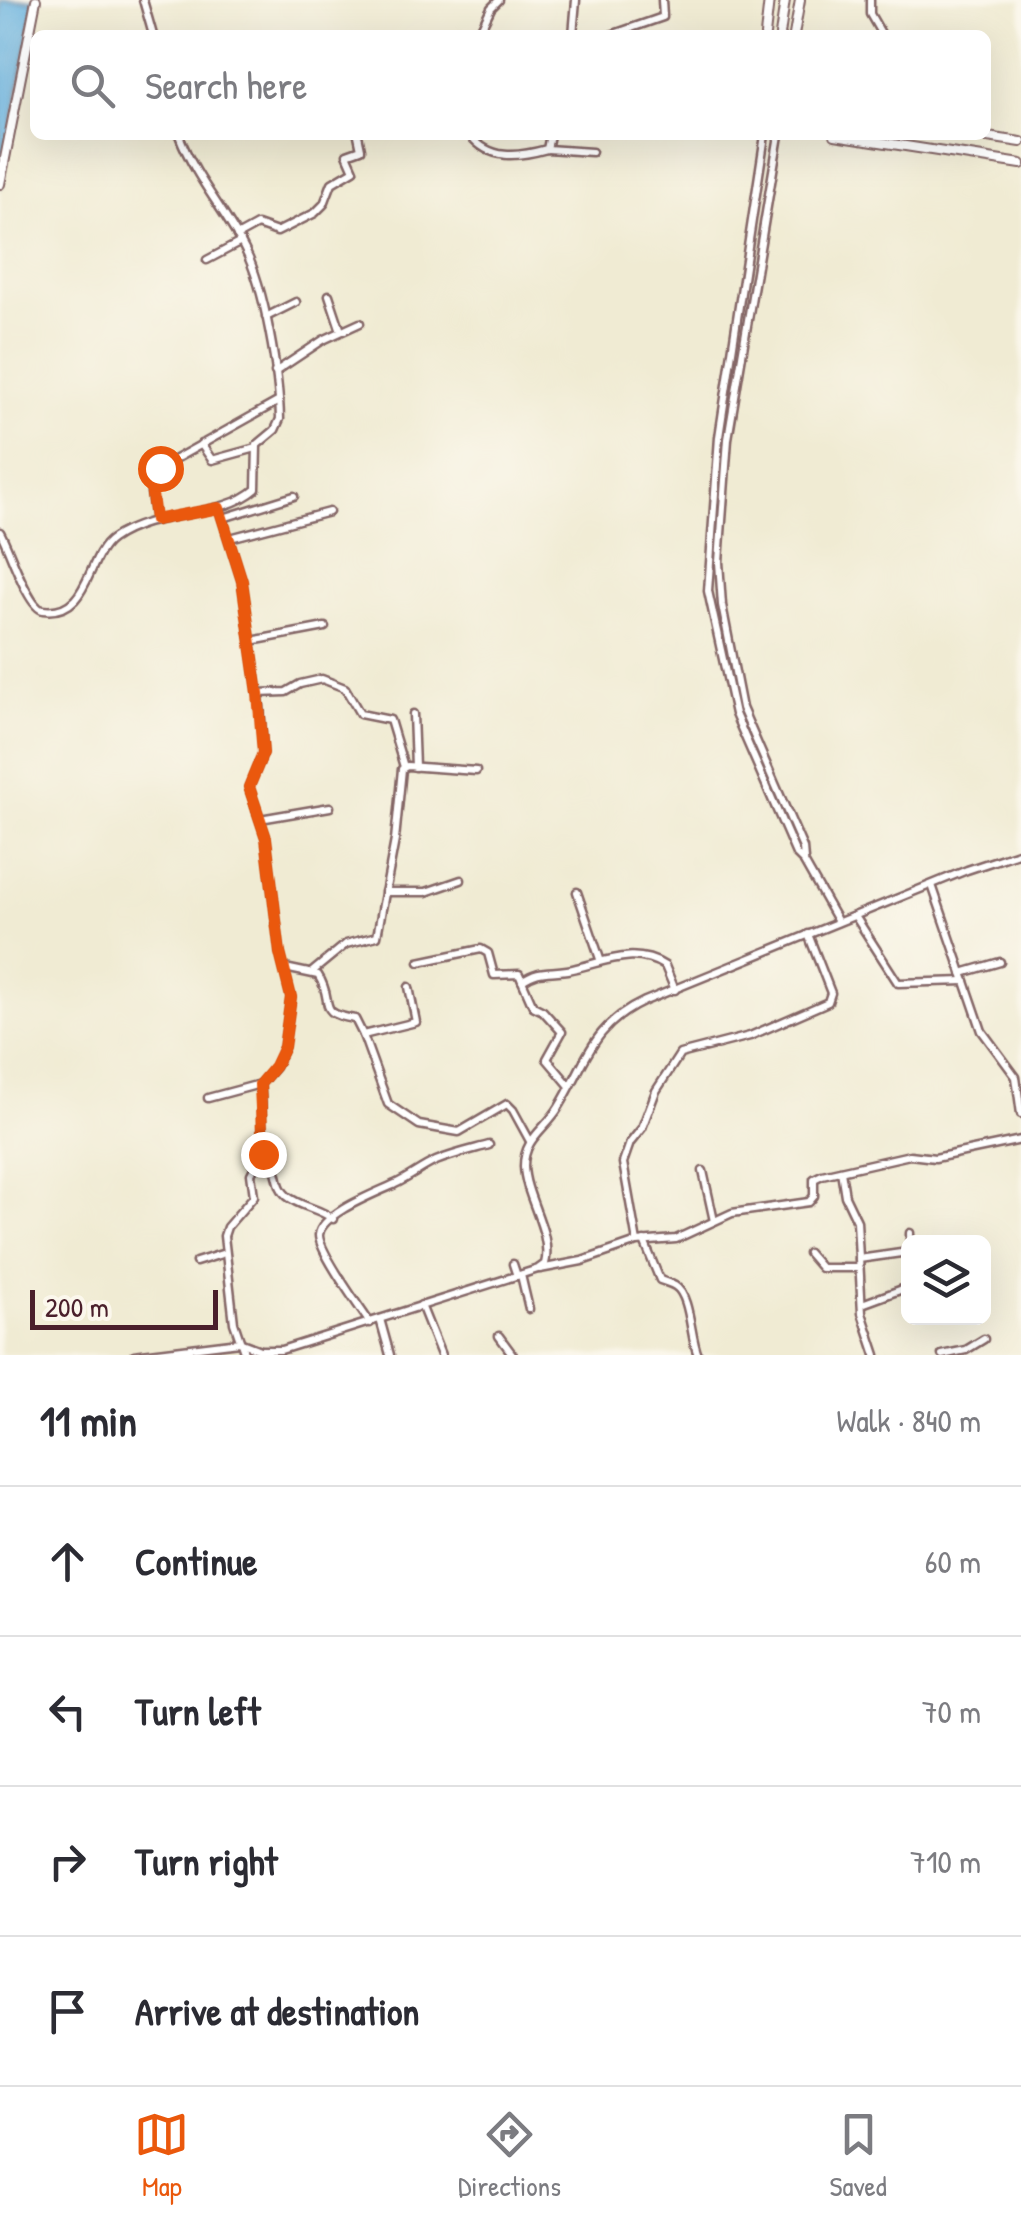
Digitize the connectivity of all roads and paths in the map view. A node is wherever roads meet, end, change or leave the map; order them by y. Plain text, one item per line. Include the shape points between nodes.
1 (36, 0) edge
2 (143, 0) edge
3 (499, 0) edge
4 (576, 0) edge
5 (662, 0) edge
6 (770, 0) edge
7 (785, 0) edge
8 (800, 0) edge
9 (870, 0) edge
10 (30, 30) edge
11 (152, 30) edge
12 (480, 30) edge
13 (573, 30) edge
14 (626, 30) edge
15 (766, 30) edge
16 (781, 30) edge
17 (795, 30) edge
18 (879, 30) edge
19 (30, 31) edge
20 (991, 138) edge
21 (181, 140) edge
22 (359, 140) edge
23 (474, 140) edge
24 (549, 140) edge
25 (764, 140) edge
26 (777, 140) edge
27 (867, 140) edge
28 (1021, 142) edge
29 (547, 149) junction
30 (592, 152) dead end
31 (1021, 164) edge
32 (0, 184) edge
33 (239, 239) junction
34 (207, 260) dead end
35 (329, 295) dead end
36 (296, 302) dead end
37 (266, 317) junction
38 (360, 323) dead end
39 (341, 331) junction
40 (275, 372) junction
41 (279, 400) junction
42 (202, 444) junction
43 (256, 448) junction
44 (294, 496) dead end
45 (219, 508) junction
46 (329, 512) dead end
47 (223, 518) junction
48 (155, 520) junction
49 (0, 532) edge
50 (230, 538) junction
51 (325, 627) dead end
52 (251, 642) junction
53 (258, 693) junction
54 (413, 714) dead end
55 (404, 767) junction
56 (415, 767) junction
57 (476, 771) dead end
58 (330, 808) dead end
59 (260, 819) junction
60 (1021, 852) edge
61 (804, 862) junction
62 (461, 880) dead end
63 (932, 885) junction
64 (385, 892) junction
65 (577, 892) dead end
66 (855, 916) junction
67 (838, 922) junction
68 (808, 934) junction
69 (600, 959) junction
70 (420, 962) dead end
71 (1000, 962) dead end
72 (283, 968) junction
73 (312, 972) junction
74 (963, 977) junction
75 (522, 980) junction
76 (410, 987) dead end
77 (674, 990) junction
78 (362, 1035) junction
79 (260, 1084) junction
80 (569, 1085) junction
81 (208, 1098) dead end
82 (1021, 1114) edge
83 (1021, 1140) edge
84 (530, 1141) junction
85 (489, 1145) dead end
86 (263, 1154) junction
87 (841, 1170) junction
88 (702, 1171) dead end
89 (333, 1219) junction
90 (714, 1220) junction
91 (641, 1242) junction
92 (225, 1253) junction
93 (808, 1253) dead end
94 (901, 1254) edge
95 (196, 1262) dead end
96 (513, 1264) dead end
97 (859, 1264) junction
98 (538, 1269) junction
99 (519, 1276) junction
100 (901, 1290) edge
101 (862, 1304) junction
102 (421, 1306) junction
103 (529, 1310) dead end
104 (380, 1319) junction
105 (370, 1323) junction
106 (499, 1336) dead end
107 (984, 1340) dead end
108 (240, 1342) junction
109 (134, 1355) edge
110 (245, 1355) edge
111 (390, 1355) edge
112 (442, 1355) edge
113 (514, 1355) edge
114 (698, 1355) edge
115 (876, 1355) edge
116 (942, 1355) edge

1 - 10 street
2 - 11 street
3 - 12 street
4 - 13 street
5 - 14 street via 663,17
6 - 15 street
7 - 16 street
8 - 17 street
9 - 18 street
19 - 32 street
20 - 28 street
21 - 33 street
22 - 33 street via 361,149 347,154 354,170 332,183 320,209 284,230 257,225
23 - 29 street via 494,154
24 - 29 street
25 - 61 street via 718,437 708,591 735,714
26 - 61 street via 728,439 720,562 742,708
27 - 31 street
29 - 30 street
33 - 34 street
33 - 37 street
35 - 39 street
36 - 37 street
37 - 40 street
38 - 39 street
39 - 40 street
40 - 41 street
41 - 42 street
41 - 43 street via 278,426
42 - 43 street via 212,460
42 - 48 street via 150,477
43 - 45 street via 256,490
44 - 47 street
45 - 47 street
45 - 48 street
46 - 50 street
47 - 50 street
48 - 49 street via 102,547 80,595 52,609 30,602
50 - 52 street
51 - 52 street
52 - 53 street
53 - 55 street via 286,692 322,679 344,688 360,714 390,720
53 - 59 street via 263,753 249,787
54 - 56 street
55 - 56 street
55 - 64 street
56 - 57 street
58 - 59 street
59 - 72 street
60 - 63 street
61 - 67 street
62 - 64 street via 426,892
63 - 66 street
63 - 74 street
64 - 73 street via 377,936 342,947
65 - 69 street
66 - 67 street
66 - 74 street via 898,983
67 - 68 street
68 - 77 street
68 - 91 street via 828,1002 750,1036 680,1054 656,1091 623,1163
69 - 75 street
69 - 77 street via 639,955 661,962
70 - 75 street via 485,949 494,976 516,973
71 - 74 street
72 - 73 street
72 - 79 street via 291,997 287,1034 280,1058
73 - 78 street via 321,978 331,1013 355,1019
74 - 82 street via 982,1032 1012,1069
75 - 80 street via 533,1006 562,1032 547,1059
76 - 78 street via 416,1022
77 - 80 street via 610,1023
78 - 84 street via 388,1104 418,1125 459,1132 506,1104
79 - 81 street
79 - 86 street
80 - 84 street
83 - 87 street
84 - 98 street via 526,1181 546,1251
85 - 89 street via 430,1163
86 - 89 street via 276,1164 286,1196
86 - 92 street via 251,1174 252,1202 224,1236
87 - 90 street via 817,1176 809,1202
87 - 97 street via 857,1221
88 - 90 street
89 - 105 street via 319,1238
90 - 91 street via 676,1239
91 - 98 street
91 - 114 street via 660,1280 680,1292
92 - 95 street
92 - 108 street
93 - 97 street via 824,1269
94 - 97 street
96 - 99 street
97 - 101 street
98 - 99 street
99 - 102 street
99 - 103 street
100 - 101 street
101 - 115 street
102 - 104 street
102 - 112 street
104 - 105 street
104 - 111 street
105 - 108 street via 281,1350
106 - 113 street
107 - 116 street
108 - 109 street
108 - 110 street

